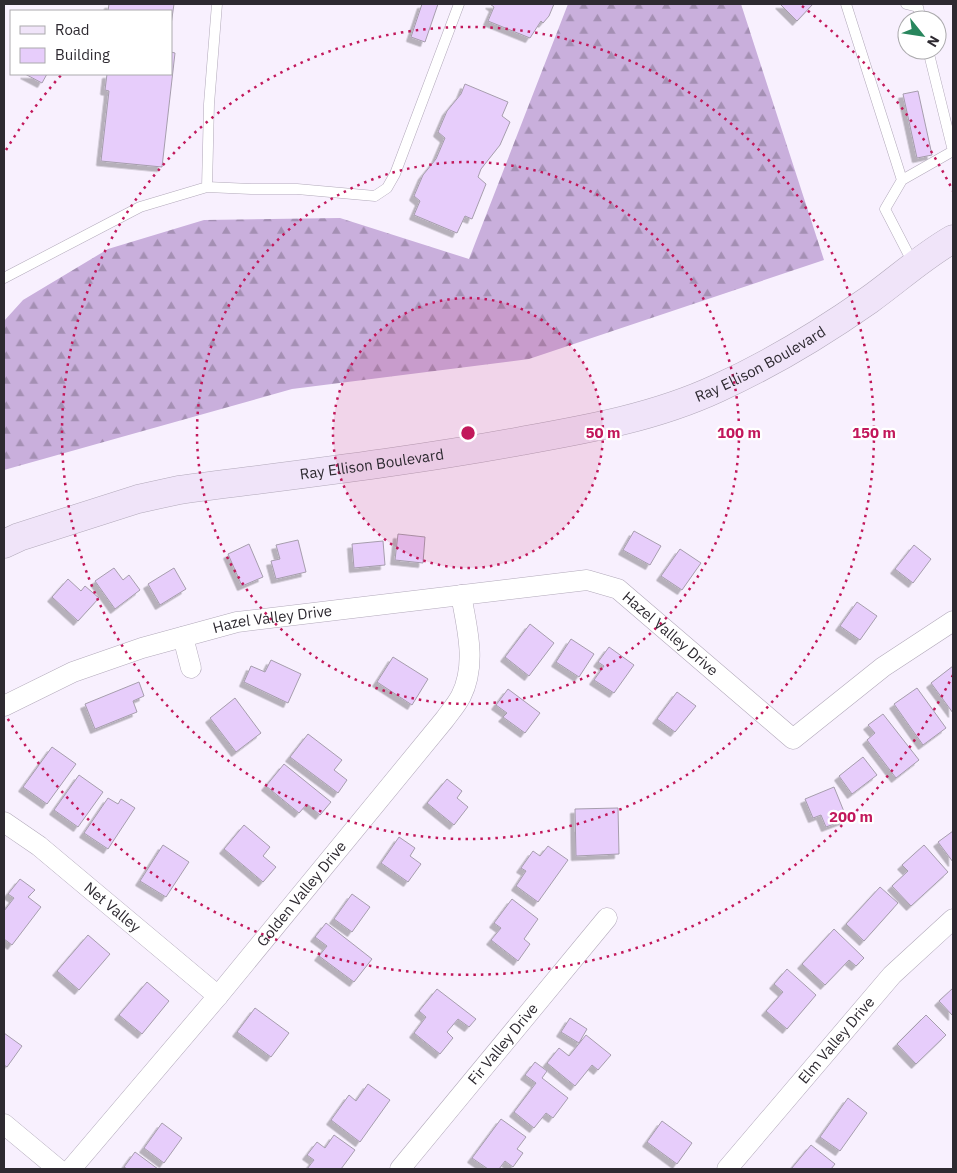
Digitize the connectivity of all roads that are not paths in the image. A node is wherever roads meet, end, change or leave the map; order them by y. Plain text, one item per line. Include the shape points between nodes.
1 (217, 4) edge
2 (459, 4) edge
3 (846, 4) edge
4 (906, 4) edge
5 (919, 10) edge
6 (930, 60) edge
7 (902, 180) junction
8 (207, 187) junction
9 (948, 238) edge
10 (915, 266) junction
11 (4, 278) edge
12 (4, 544) edge
13 (461, 595) junction
14 (953, 621) edge
15 (183, 637) junction
16 (191, 668) dead end
17 (4, 706) edge
18 (4, 822) edge
19 (607, 918) dead end
20 (953, 919) edge
21 (218, 996) junction
22 (4, 1124) edge
23 (58, 1169) edge
24 (71, 1169) edge
25 (400, 1169) edge
26 (727, 1169) edge

1 - 8 lane via 209,104
2 - 8 lane via 387,188 375,196 297,189
3 - 7 lane
4 - 5 lane
6 - 7 lane via 953,151
7 - 10 lane via 886,209
8 - 11 lane via 140,208
9 - 10 main road, Ray Ellison Boulevard
10 - 12 main road, Ray Ellison Boulevard via 785,355 677,405 584,430 454,454 179,490 138,499
13 - 14 street, Hazel Valley Drive via 587,580 618,589 793,740 884,667
13 - 15 street, Hazel Valley Drive via 237,622
13 - 21 street, Golden Valley Drive via 470,644 469,672 461,696
15 - 16 street
15 - 17 street, Hazel Valley Drive via 73,672
18 - 21 street, Net Valley via 39,846
19 - 25 street, Fir Valley Drive
20 - 26 street, Elm Valley Drive via 892,975
21 - 24 street, Golden Valley Drive
22 - 23 street

